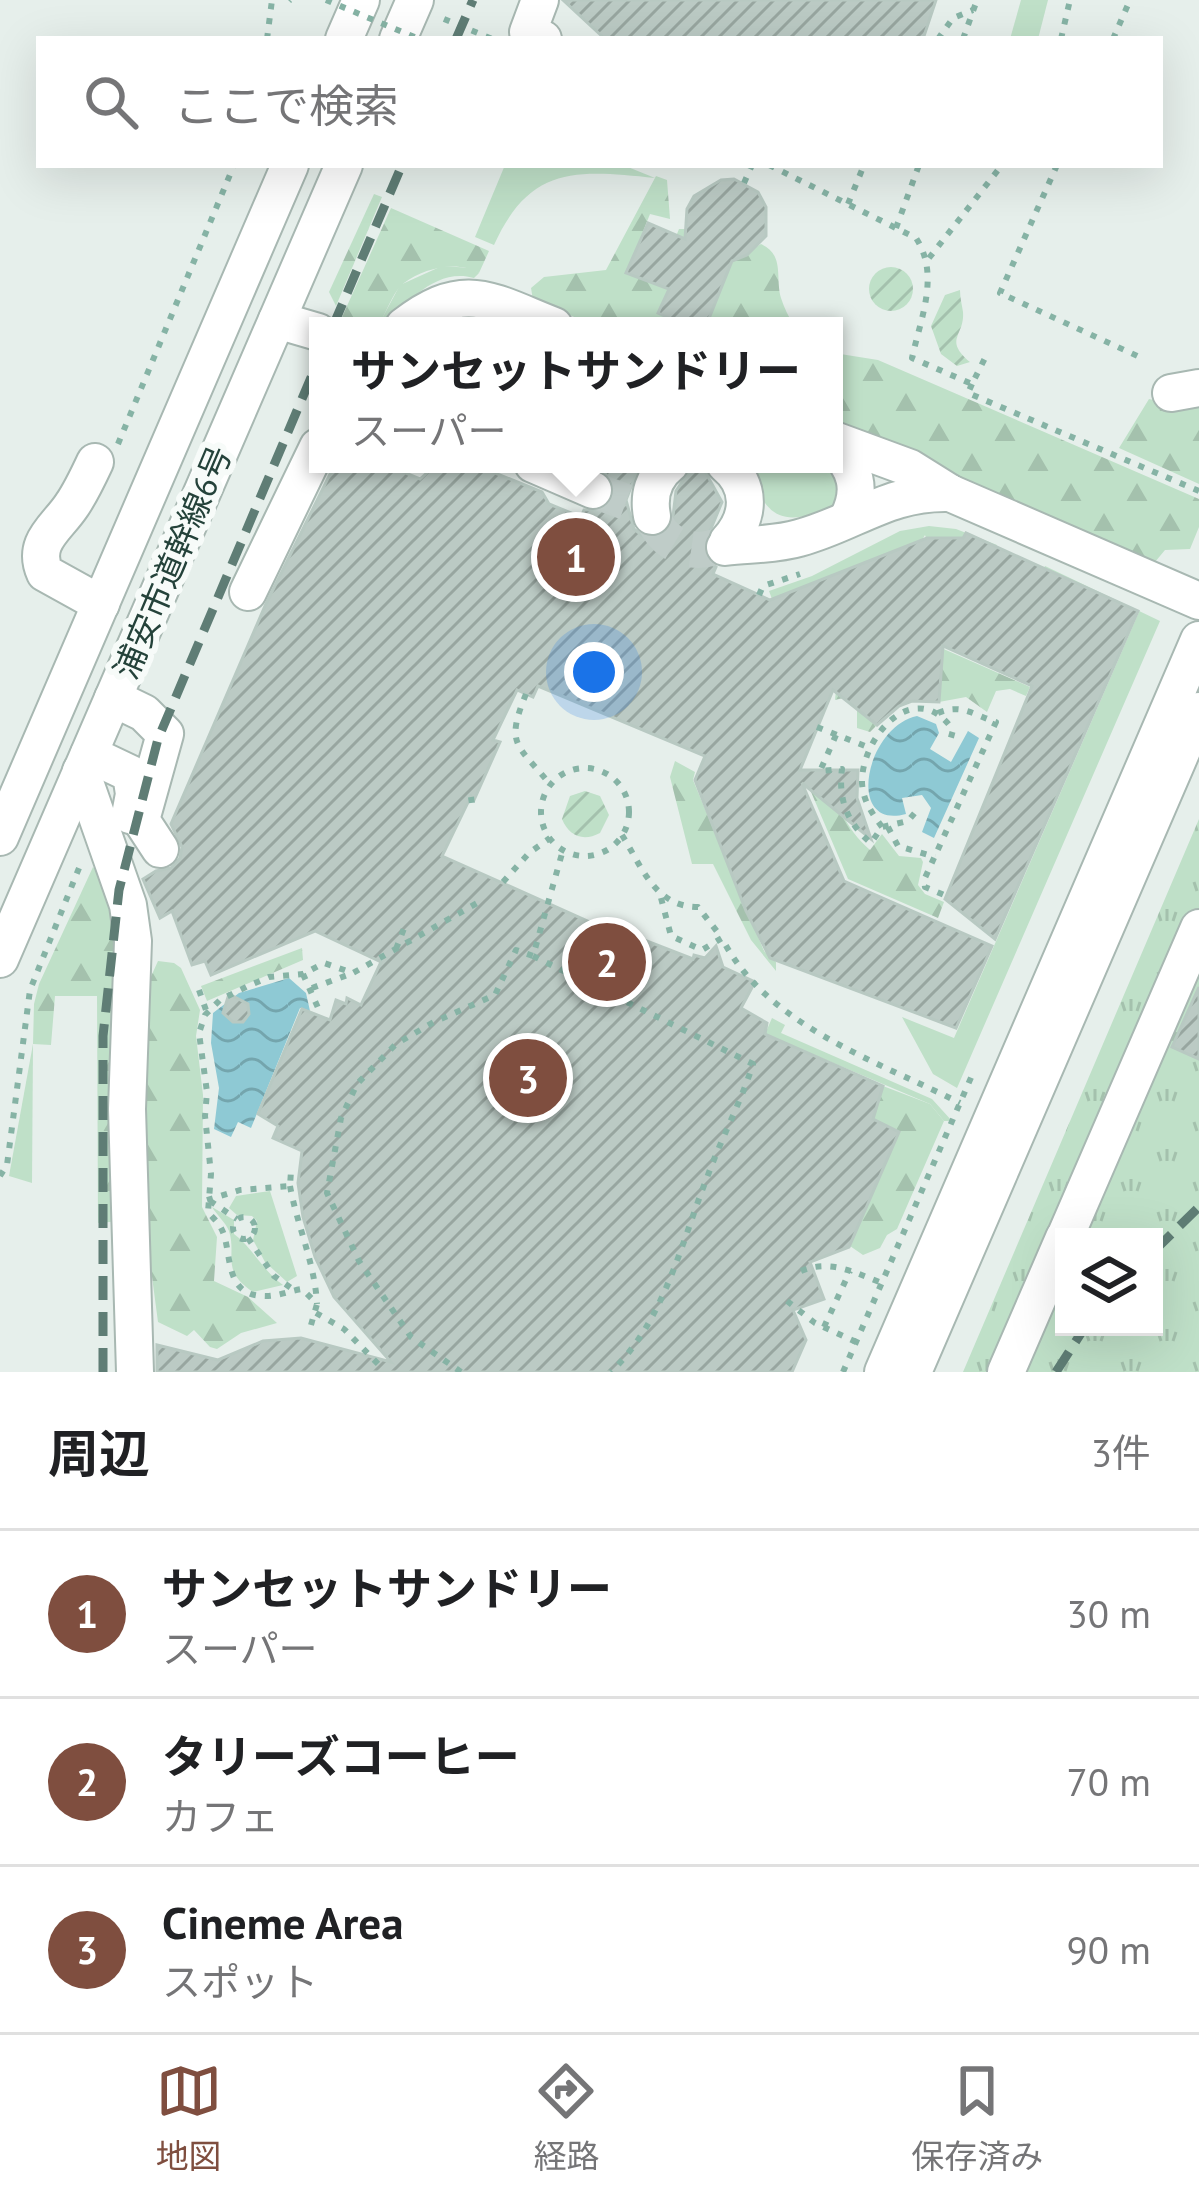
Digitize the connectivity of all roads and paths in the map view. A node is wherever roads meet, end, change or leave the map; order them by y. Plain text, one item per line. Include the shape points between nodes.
1 (272, 0) edge
2 (326, 0) edge
3 (361, 0) edge
4 (540, 0) edge
5 (977, 0) edge
6 (1070, 0) edge
7 (1130, 0) edge
8 (430, 9) edge
9 (974, 10) junction
10 (267, 36) edge
11 (345, 36) edge
12 (401, 36) edge
13 (411, 36) edge
14 (485, 36) edge
15 (536, 36) edge
16 (940, 36) edge
17 (964, 36) edge
18 (1062, 36) edge
19 (1114, 36) edge
20 (233, 168) edge
21 (289, 168) edge
22 (343, 168) edge
23 (751, 168) edge
24 (775, 168) edge
25 (863, 168) edge
26 (918, 168) edge
27 (1000, 168) edge
28 (1056, 168) edge
29 (744, 183) dead end
30 (848, 205) junction
31 (896, 228) junction
32 (929, 258) junction
33 (423, 317) edge
34 (540, 317) edge
35 (277, 320) junction
36 (309, 329) edge
37 (987, 354) dead end
38 (1144, 359) dead end
39 (972, 383) junction
40 (843, 446) edge
41 (843, 454) edge
42 (95, 460) joint
43 (309, 466) edge
44 (556, 473) edge
45 (662, 473) edge
46 (733, 473) edge
47 (1199, 491) edge
48 (950, 493) junction
49 (608, 494) edge
50 (848, 518) junction
51 (805, 572) dead end
52 (248, 592) dead end
53 (759, 595) dead end
54 (1199, 601) edge
55 (101, 604) junction
56 (1199, 640) edge
57 (526, 694) dead end
58 (113, 698) junction
59 (1199, 711) edge
60 (938, 713) junction
61 (818, 728) dead end
62 (836, 735) junction
63 (950, 741) dead end
64 (871, 748) junction
65 (85, 762) junction
66 (550, 784) junction
67 (918, 809) dead end
68 (885, 827) junction
69 (622, 835) junction
70 (0, 837) edge
71 (550, 838) junction
72 (563, 850) junction
73 (935, 856) junction
74 (503, 882) dead end
75 (944, 895) dead end
76 (661, 898) junction
77 (479, 902) dead end
78 (404, 926) dead end
79 (1199, 928) edge
80 (722, 938) junction
81 (396, 950) junction
82 (533, 956) junction
83 (0, 959) edge
84 (303, 974) junction
85 (353, 974) junction
86 (312, 988) junction
87 (199, 990) dead end
88 (319, 1010) dead end
89 (207, 1013) junction
90 (959, 1103) dead end
91 (291, 1171) dead end
92 (290, 1186) junction
93 (208, 1200) junction
94 (237, 1220) junction
95 (1068, 1228) edge
96 (248, 1238) junction
97 (1055, 1259) edge
98 (801, 1271) dead end
99 (850, 1271) junction
100 (882, 1283) dead end
101 (294, 1290) junction
102 (788, 1301) dead end
103 (316, 1308) junction
104 (311, 1324) dead end
105 (824, 1327) junction
106 (856, 1342) dead end
107 (380, 1365) dead end
108 (135, 1372) edge
109 (461, 1372) edge
110 (611, 1372) edge
111 (883, 1372) edge
112 (913, 1372) edge
113 (1006, 1372) edge

1 - 10 path
2 - 13 path, bridge
3 - 11 street
4 - 15 street via 528,32
5 - 9 path
6 - 18 path
7 - 19 path
8 - 12 street
8 - 14 path
9 - 16 path via 953,18
9 - 17 path
20 - 42 path
21 - 55 street, 浦安市道幹線6号
22 - 35 street, 浦安市道幹線6号
23 - 29 path
24 - 30 path
25 - 30 path
26 - 31 path
27 - 32 path
28 - 38 path via 1000,293
30 - 31 path
31 - 32 path via 916,238
32 - 39 path via 912,358
33 - 34 street via 466,296 503,292
35 - 36 street
35 - 58 street, 浦安市道幹線6号
37 - 39 path
39 - 47 path via 968,393
40 - 48 street via 910,468
41 - 50 street via 857,481
42 - 55 street via 40,552 45,573
43 - 52 street
44 - 49 street
45 - 49 street via 650,494
46 - 50 street via 746,500 727,544 800,538
48 - 50 street via 904,496
48 - 54 street via 1028,545
51 - 53 path via 763,586
55 - 70 street, 浦安市道幹線6号
56 - 111 street
57 - 66 path via 513,733
58 - 65 street, 浦安市道幹線6号
58 - 65 street via 165,734 141,820 162,856 131,828 131,773
59 - 112 street
60 - 63 path via 952,730
60 - 64 path via 928,706 906,710
60 - 73 path via 966,708 996,722
61 - 62 path
62 - 64 path
62 - 68 path via 820,771 842,769 842,802 860,834 871,842
64 - 68 path via 862,787
65 - 83 street, 浦安市道幹線6号
65 - 108 street via 133,941 127,1109
66 - 69 path via 590,768 616,781 629,807
66 - 71 path via 541,812
67 - 68 path
68 - 73 path via 898,846
69 - 72 path via 601,853
69 - 76 path
71 - 72 path
71 - 74 path
72 - 82 path
73 - 75 path via 925,886
76 - 80 path via 698,908
76 - 80 path via 671,936 702,950
77 - 81 path
78 - 81 path
79 - 95 street
80 - 90 path via 733,962 783,1013
81 - 85 path
82 - 109 path via 516,950 495,995 396,1044 357,1084 341,1118 327,1193 359,1261 411,1337
82 - 110 path via 753,1064 673,1274 631,1353
84 - 85 path via 324,963
84 - 86 path
84 - 89 path via 268,977
85 - 86 path
86 - 88 path
87 - 89 path
89 - 93 path via 199,1034
91 - 92 path
92 - 93 path
92 - 103 path
93 - 94 path
93 - 101 path via 242,1288 258,1297
94 - 96 path via 235,1234
94 - 96 path via 255,1223
96 - 101 path
97 - 113 street
98 - 99 path via 819,1264
99 - 100 path
99 - 105 path
101 - 103 path via 302,1288
102 - 105 path
103 - 104 path
103 - 107 path
105 - 106 path

